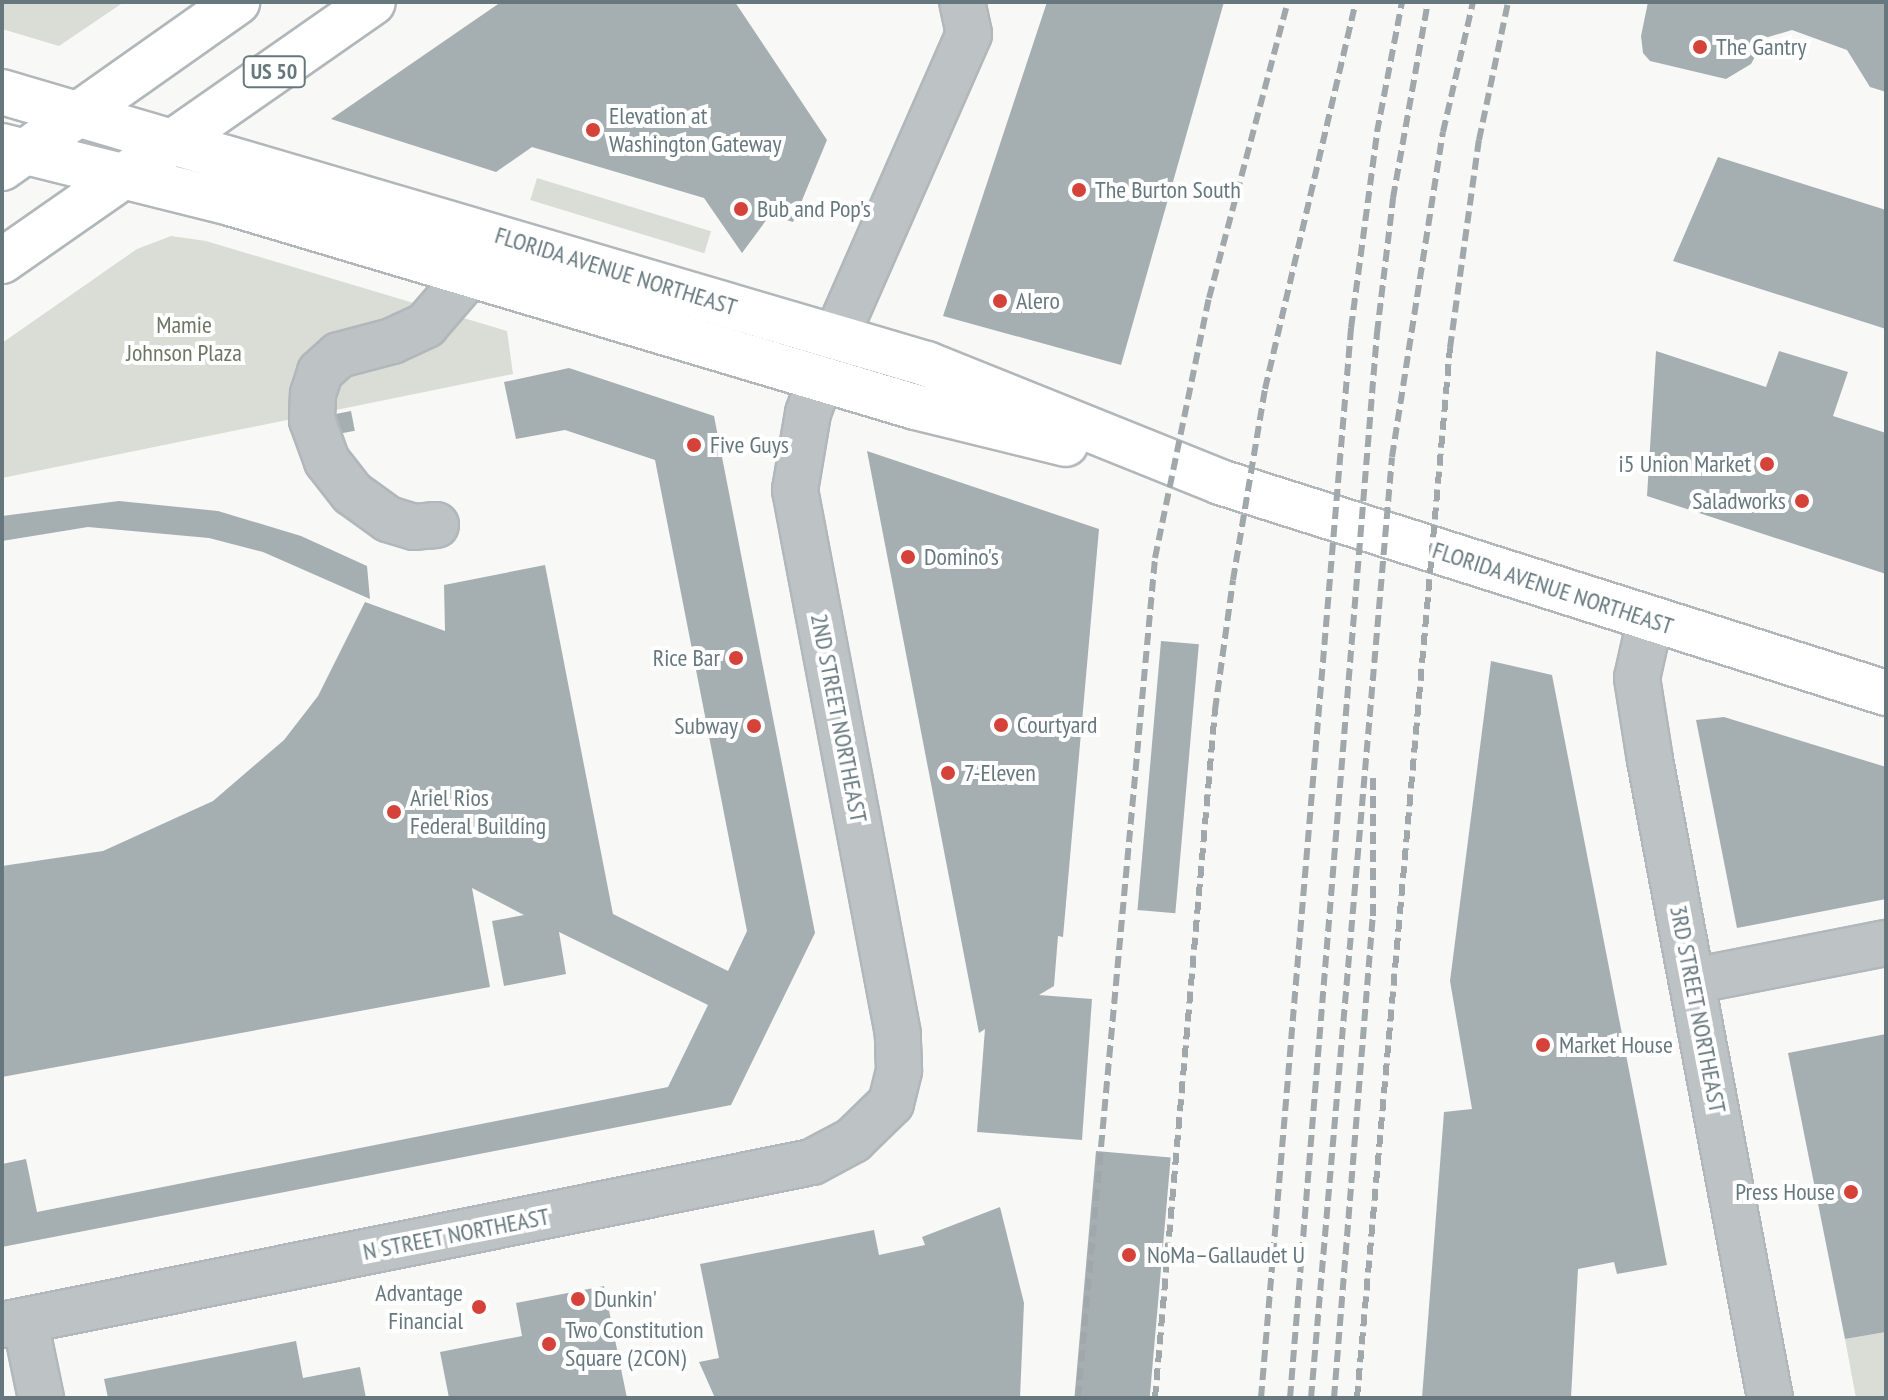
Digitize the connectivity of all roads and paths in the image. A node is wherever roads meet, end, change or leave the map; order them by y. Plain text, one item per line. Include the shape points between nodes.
1 (237, 2) edge
2 (373, 2) edge
3 (962, 2) edge
4 (2, 92) edge
5 (76, 115) junction
6 (174, 141) junction
7 (10, 155) edge
8 (123, 177) junction
9 (2, 261) edge
10 (469, 275) junction
11 (836, 337) junction
12 (820, 379) junction
13 (1220, 482) junction
14 (436, 525) dead end
15 (1650, 620) junction
16 (1886, 693) edge
17 (1886, 943) edge
18 (1692, 981) junction
19 (891, 1103) joint
20 (14, 1323) edge
21 (41, 1398) edge
22 (1770, 1398) edge

1 - 5 main road
2 - 6 main road, US 50
3 - 11 street, 2ND STREET NORTHEAST via 969,34
4 - 5 main road, FLORIDA AVENUE NORTHEAST
5 - 6 main road, FLORIDA AVENUE NORTHEAST
5 - 7 main road
6 - 8 main road, US 50
6 - 11 main road, FLORIDA AVENUE NORTHEAST
7 - 8 main road, FLORIDA AVENUE NORTHEAST
8 - 9 main road, US 50
8 - 10 main road, FLORIDA AVENUE NORTHEAST
10 - 12 main road, FLORIDA AVENUE NORTHEAST
10 - 14 street via 426,325 392,341 339,355 320,372 313,394 312,420 327,461 352,493 388,519 414,527
11 - 12 street, 2ND STREET NORTHEAST
11 - 13 main road, FLORIDA AVENUE NORTHEAST via 927,364
12 - 13 main road, FLORIDA AVENUE NORTHEAST
12 - 19 street, 2ND STREET NORTHEAST via 798,453 795,490 898,1034 899,1070
13 - 15 main road, FLORIDA AVENUE NORTHEAST
15 - 16 main road, FLORIDA AVENUE NORTHEAST
15 - 18 street, 3RD STREET NORTHEAST via 1637,678
17 - 18 street
18 - 22 street, 3RD STREET NORTHEAST
19 - 20 street, N STREET NORTHEAST via 853,1140 812,1162
20 - 21 street

